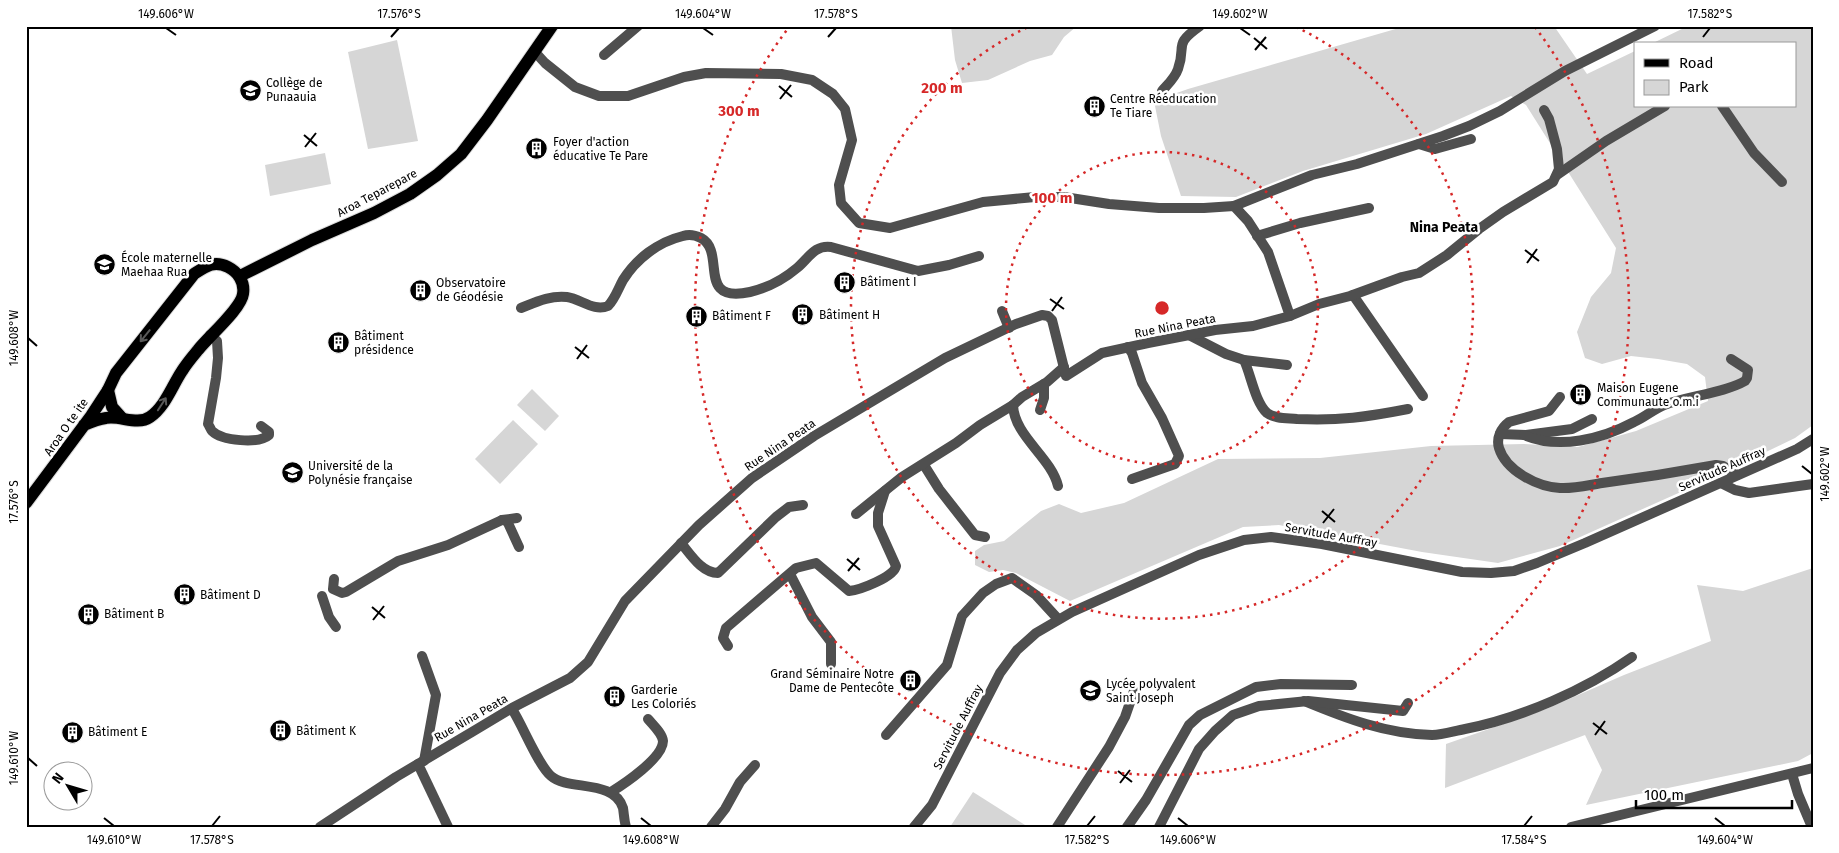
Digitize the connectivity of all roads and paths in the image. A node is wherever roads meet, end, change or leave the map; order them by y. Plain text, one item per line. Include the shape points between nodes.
1 (552, 26) edge
2 (638, 26) edge
3 (1200, 26) edge
4 (1655, 26) edge
5 (535, 52) junction
6 (604, 55) dead end
7 (1162, 91) dead end
8 (1662, 108) edge
9 (1723, 108) edge
10 (1544, 110) dead end
11 (1472, 139) dead end
12 (1419, 144) junction
13 (1558, 174) junction
14 (1782, 182) dead end
15 (1234, 206) junction
16 (1369, 208) dead end
17 (1257, 236) junction
18 (979, 256) dead end
19 (240, 276) junction
20 (1353, 295) junction
21 (521, 308) dead end
22 (1002, 311) dead end
23 (1290, 316) junction
24 (1009, 328) junction
25 (1189, 335) junction
26 (210, 336) junction
27 (1128, 347) junction
28 (1732, 359) dead end
29 (1244, 360) junction
30 (1287, 365) dead end
31 (1064, 367) junction
32 (1044, 384) junction
33 (108, 390) junction
34 (1423, 396) dead end
35 (1560, 397) dead end
36 (1013, 406) junction
37 (1408, 409) dead end
38 (1040, 410) dead end
39 (121, 417) junction
40 (1592, 419) dead end
41 (84, 425) junction
42 (261, 426) dead end
43 (1500, 434) junction
44 (1524, 435) junction
45 (1813, 439) edge
46 (924, 464) junction
47 (1738, 475) junction
48 (1132, 479) dead end
49 (1721, 482) junction
50 (1813, 484) edge
51 (1058, 486) dead end
52 (885, 491) junction
53 (26, 503) edge
54 (802, 505) dead end
55 (856, 514) dead end
56 (517, 518) dead end
57 (502, 520) junction
58 (985, 537) dead end
59 (681, 543) junction
60 (519, 547) dead end
61 (790, 574) junction
62 (334, 579) dead end
63 (322, 596) dead end
64 (1058, 619) junction
65 (336, 627) dead end
66 (728, 646) dead end
67 (422, 656) dead end
68 (1632, 658) dead end
69 (831, 664) dead end
70 (1352, 685) dead end
71 (1134, 691) dead end
72 (1304, 702) junction
73 (1408, 703) dead end
74 (512, 709) junction
75 (648, 719) dead end
76 (886, 735) dead end
77 (421, 762) junction
78 (755, 765) dead end
79 (1813, 768) edge
80 (1792, 774) junction
81 (611, 792) junction
82 (625, 822) edge
83 (324, 826) edge
84 (448, 827) edge
85 (616, 827) edge
86 (711, 827) edge
87 (914, 827) edge
88 (1057, 827) edge
89 (1127, 827) edge
90 (1159, 827) edge
91 (1570, 827) edge
92 (1812, 827) edge

1 - 5 main road, Aroa Teparepare
2 - 6 street
3 - 7 street via 1185,37 1178,70
4 - 12 street via 1565,71 1500,111
5 - 15 street via 575,87 599,96 628,96 706,73 781,74 812,80 833,94 845,109 852,140 839,185 841,203 859,223 890,228 983,202 1035,197 1159,208
5 - 19 main road, Aroa Teparepare via 466,147 437,175 374,213
8 - 13 street, Rue Nina Peata
9 - 14 street via 1754,153
10 - 13 street via 1557,149
11 - 12 street via 1434,149
12 - 15 street via 1312,175
13 - 20 street, Rue Nina Peata via 1553,182 1502,212 1419,273
15 - 17 street
16 - 17 street
17 - 23 street via 1268,252
18 - 21 street via 918,271 822,247 774,283 749,292 731,294 721,289 716,281 710,246 706,241 693,235 684,236 643,256 628,272 608,306 598,308 561,296
19 - 26 main road via 243,295 240,305
19 -> 33 main road, Aroa O te ite via 220,263 210,264 194,274 116,373
20 - 23 street, Rue Nina Peata
20 - 34 street
22 - 24 street
23 - 25 street, Rue Nina Peata via 1254,326
24 - 31 street, Rue Nina Peata via 1042,315 1048,316 1052,320
24 - 59 street, Rue Nina Peata via 945,358 814,436 752,478
25 - 27 street, Rue Nina Peata
25 - 29 street
39 -> 26 main road via 132,421 148,419 158,410 182,370
26 - 42 street via 217,341 218,358 208,424 211,431 239,440 258,440 269,435
27 - 31 street, Rue Nina Peata via 1102,353 1066,376
27 - 48 street via 1142,384 1162,418 1178,456 1176,464
28 - 44 street via 1748,370 1745,381 1663,405 1618,429 1556,443
29 - 30 street
29 - 37 street via 1261,406 1279,418 1352,419
31 - 32 street
32 - 36 street
32 - 38 street
33 - 39 main road via 112,407
33 - 41 main road, Aroa O te ite
35 - 43 street via 1549,411 1510,422
36 - 46 street
36 - 51 street via 1017,422 1048,465
39 - 41 main road
40 - 44 street via 1572,429
41 - 53 main road, Aroa O te ite
43 - 44 street
43 - 47 street via 1498,447 1508,463 1527,478 1561,488 1716,465
45 - 47 street, Servitude Auffray
46 - 52 street
46 - 58 street via 975,535
47 - 49 street, Servitude Auffray
49 - 50 street via 1748,493
49 - 64 street, Servitude Auffray via 1586,543 1514,571 1462,572 1271,537 1244,540 1199,555
52 - 55 street
52 - 61 street via 878,512 878,526 896,566 893,573 849,591 816,563 796,568
54 - 59 street via 789,507 776,517 718,573 710,573 700,565
56 - 57 street
57 - 60 street via 508,523
57 - 62 street via 448,546 398,561 346,592 333,589
59 - 74 street, Rue Nina Peata via 625,601 588,662 570,678
61 - 66 street via 726,628 723,638
61 - 69 street via 812,617 831,642
63 - 65 street via 329,618
64 - 76 street via 1036,596 1012,578 996,584 962,616 947,665
64 - 87 street, Servitude Auffray via 1017,650 1000,673 932,806
67 - 77 street via 436,696
68 - 72 street via 1608,674 1529,711 1495,723 1439,735 1364,724
70 - 89 street via 1256,687 1200,715 1189,725
71 - 88 street via 1125,718 1109,747
72 - 73 street via 1403,711
72 - 90 street via 1259,706 1227,720 1199,749
74 - 77 street, Rue Nina Peata
74 - 81 street via 551,777
75 - 81 street via 660,733 663,742 660,749 645,767
77 - 83 street, Rue Nina Peata
77 - 84 street
78 - 86 street
79 - 80 street
80 - 91 street
80 - 92 street
81 - 82 street via 623,807
82 - 85 street

